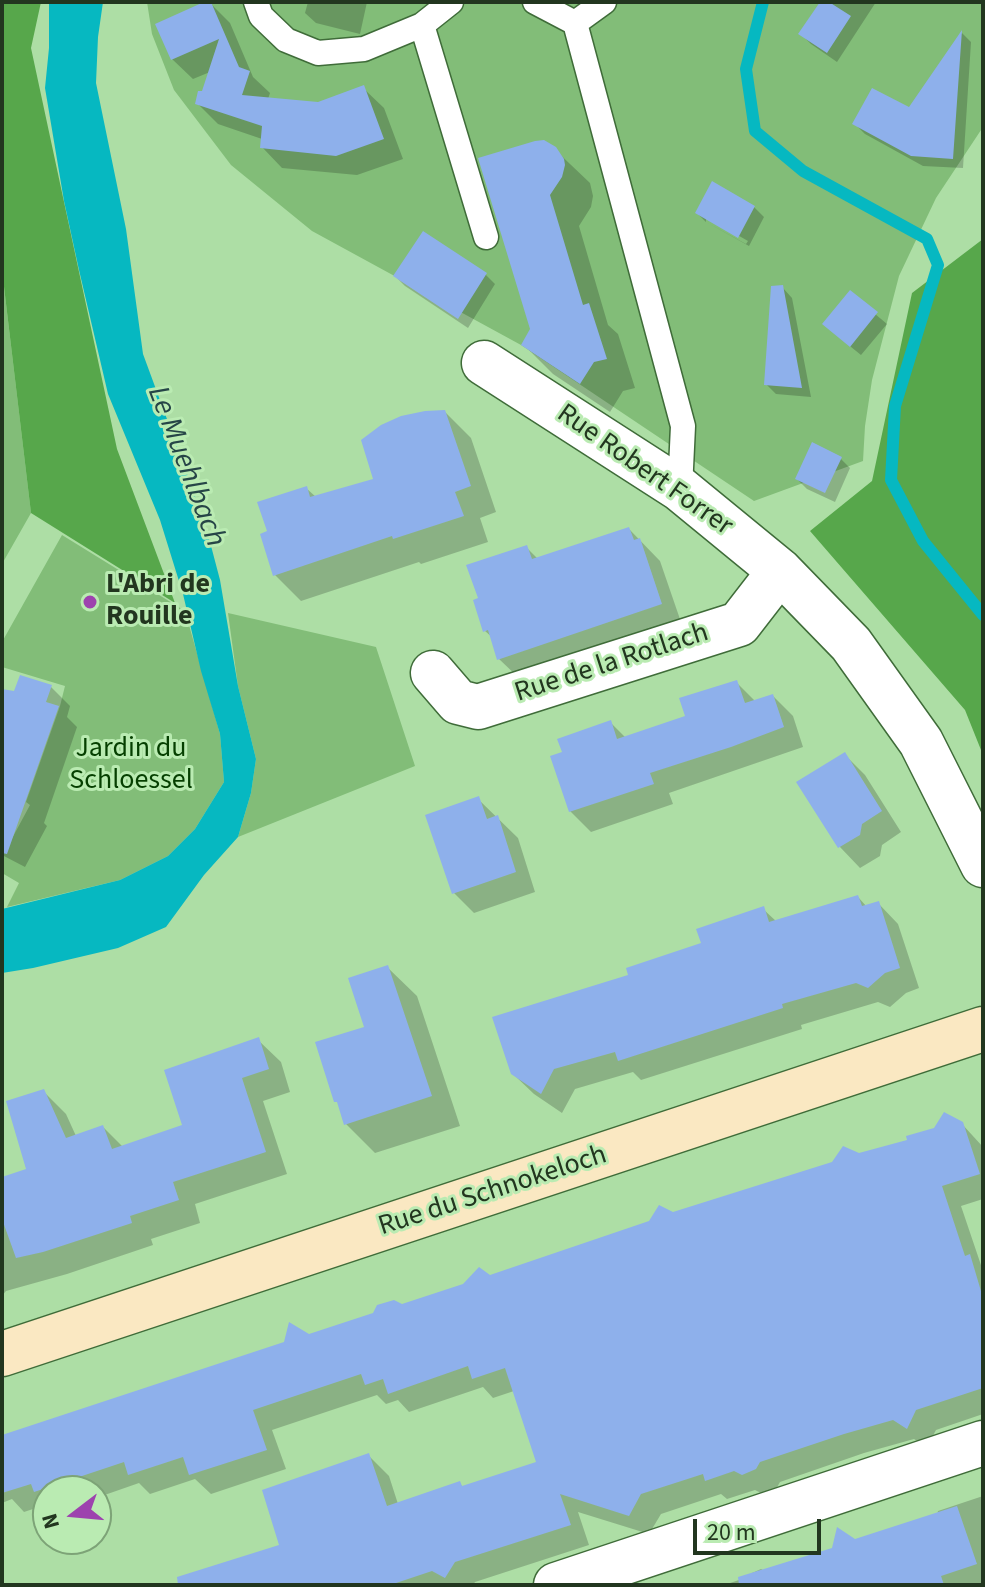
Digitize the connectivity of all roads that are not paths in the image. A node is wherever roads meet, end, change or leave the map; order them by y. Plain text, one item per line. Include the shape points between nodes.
1 (256, 2) edge
2 (451, 2) edge
3 (535, 2) edge
4 (604, 2) edge
5 (575, 23) junction
6 (422, 25) junction
7 (486, 237) dead end
8 (484, 363) dead end
9 (680, 489) junction
10 (780, 571) junction
11 (433, 673) dead end
12 (983, 865) edge
13 (983, 1029) edge
14 (2, 1354) edge
15 (983, 1443) edge
16 (556, 1585) edge

1 - 6 lane via 261,16 286,40 318,53 364,49
2 - 6 lane
3 - 5 lane
4 - 5 lane
5 - 9 lane via 683,426
6 - 7 lane
8 - 9 street, Rue Robert Forrer
9 - 10 street, Rue Robert Forrer
10 - 11 street, Rue de la Rotlach via 739,624 478,707 458,702
10 - 12 street, Rue Robert Forrer via 851,644 921,742
13 - 14 street, Rue du Schnokeloch
15 - 16 street

